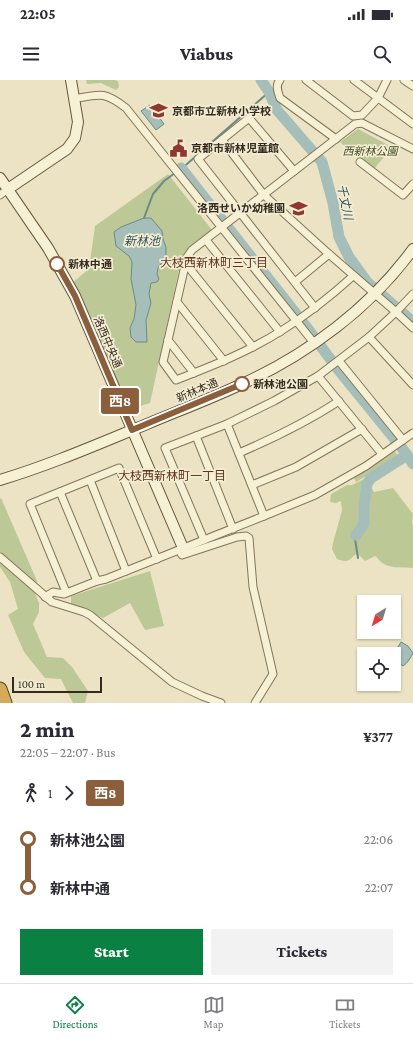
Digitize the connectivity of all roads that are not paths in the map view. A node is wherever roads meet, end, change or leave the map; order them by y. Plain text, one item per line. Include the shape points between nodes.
1 (71, 80) edge
2 (280, 80) edge
3 (306, 80) edge
4 (354, 80) edge
5 (387, 80) edge
6 (404, 80) edge
7 (413, 86) edge
8 (378, 98) junction
9 (74, 99) junction
10 (413, 124) edge
11 (336, 139) junction
12 (222, 140) junction
13 (413, 149) edge
14 (360, 162) dead end
15 (294, 171) junction
16 (0, 178) edge
17 (413, 184) edge
18 (4, 192) edge
19 (264, 194) junction
20 (240, 213) junction
21 (222, 228) junction
22 (206, 240) junction
23 (413, 249) edge
24 (329, 254) junction
25 (186, 264) junction
26 (353, 276) junction
27 (295, 282) junction
28 (378, 290) junction
29 (413, 294) edge
30 (177, 302) junction
31 (315, 308) junction
32 (396, 312) junction
33 (296, 321) junction
34 (413, 328) edge
35 (280, 332) junction
36 (369, 337) junction
37 (168, 340) junction
38 (318, 340) junction
39 (252, 347) junction
40 (224, 361) junction
41 (339, 361) junction
42 (194, 373) junction
43 (318, 376) junction
44 (413, 385) edge
45 (339, 401) junction
46 (227, 424) junction
47 (362, 429) junction
48 (132, 430) junction
49 (413, 433) edge
50 (196, 436) junction
51 (403, 440) junction
52 (239, 454) junction
53 (382, 454) junction
54 (0, 480) edge
55 (90, 480) junction
56 (252, 485) junction
57 (60, 492) junction
58 (264, 516) junction
59 (233, 529) junction
60 (204, 540) junction
61 (181, 549) junction
62 (0, 557) edge
63 (157, 559) junction
64 (126, 571) junction
65 (97, 581) junction
66 (66, 592) junction
67 (45, 596) junction
68 (0, 689) edge
69 (5, 703) edge
70 (221, 703) edge
71 (255, 703) edge

1 - 9 street
2 - 11 street via 277,91 280,98
3 - 8 street via 353,116 362,114
4 - 8 street
5 - 8 street
6 - 7 street
8 - 10 street
9 - 18 street via 78,122 75,138 67,149
9 - 21 street via 99,94 112,98 126,108
11 - 13 street via 354,124 362,123
11 - 15 street
12 - 15 street via 249,118
12 - 19 street
12 - 20 street via 198,159
14 - 17 street via 403,195
15 - 19 street
16 - 18 street, 洛西中央通
18 - 48 street, 洛西中央通 via 48,248 75,296
19 - 20 street
19 - 24 street
20 - 21 street
20 - 27 street
21 - 22 street
21 - 33 street
22 - 25 street via 192,250
22 - 35 street
23 - 28 street, 新林本通
24 - 26 street
24 - 27 street
25 - 30 street
25 - 39 street
26 - 28 street
26 - 31 street
27 - 31 street
28 - 32 street
28 - 38 street, 新林本通 via 362,306
29 - 32 street
30 - 37 street
30 - 40 street
31 - 33 street
32 - 34 street
32 - 36 street
33 - 35 street
33 - 38 street
35 - 39 street
36 - 41 street
36 - 44 street
37 - 42 street
37 - 42 street via 163,362 176,380
38 - 48 street, 新林本通 via 288,360 242,384
39 - 40 street
40 - 42 street
41 - 43 street
41 - 51 street
43 - 45 street
43 - 46 street
45 - 47 street
45 - 52 street via 316,416
46 - 50 street
46 - 52 street
47 - 53 street
47 - 56 street via 296,467
48 - 54 street, 新林本通 via 78,453
48 - 61 street, 洛西中央通
49 - 51 street
50 - 59 street
50 - 60 street via 165,448
51 - 53 street
52 - 56 street
53 - 58 street via 315,495
55 - 57 street
55 - 63 street via 119,468
55 - 64 street
56 - 58 street
57 - 65 street
57 - 66 street via 30,504
58 - 59 street
59 - 60 street
60 - 61 street
61 - 63 street
61 - 71 street via 182,555 237,538 249,538 253,587 273,674
62 - 67 street
63 - 64 street
64 - 65 street
65 - 66 street
66 - 67 street via 53,592
67 - 70 street via 52,602 90,615 172,682
68 - 69 highway

